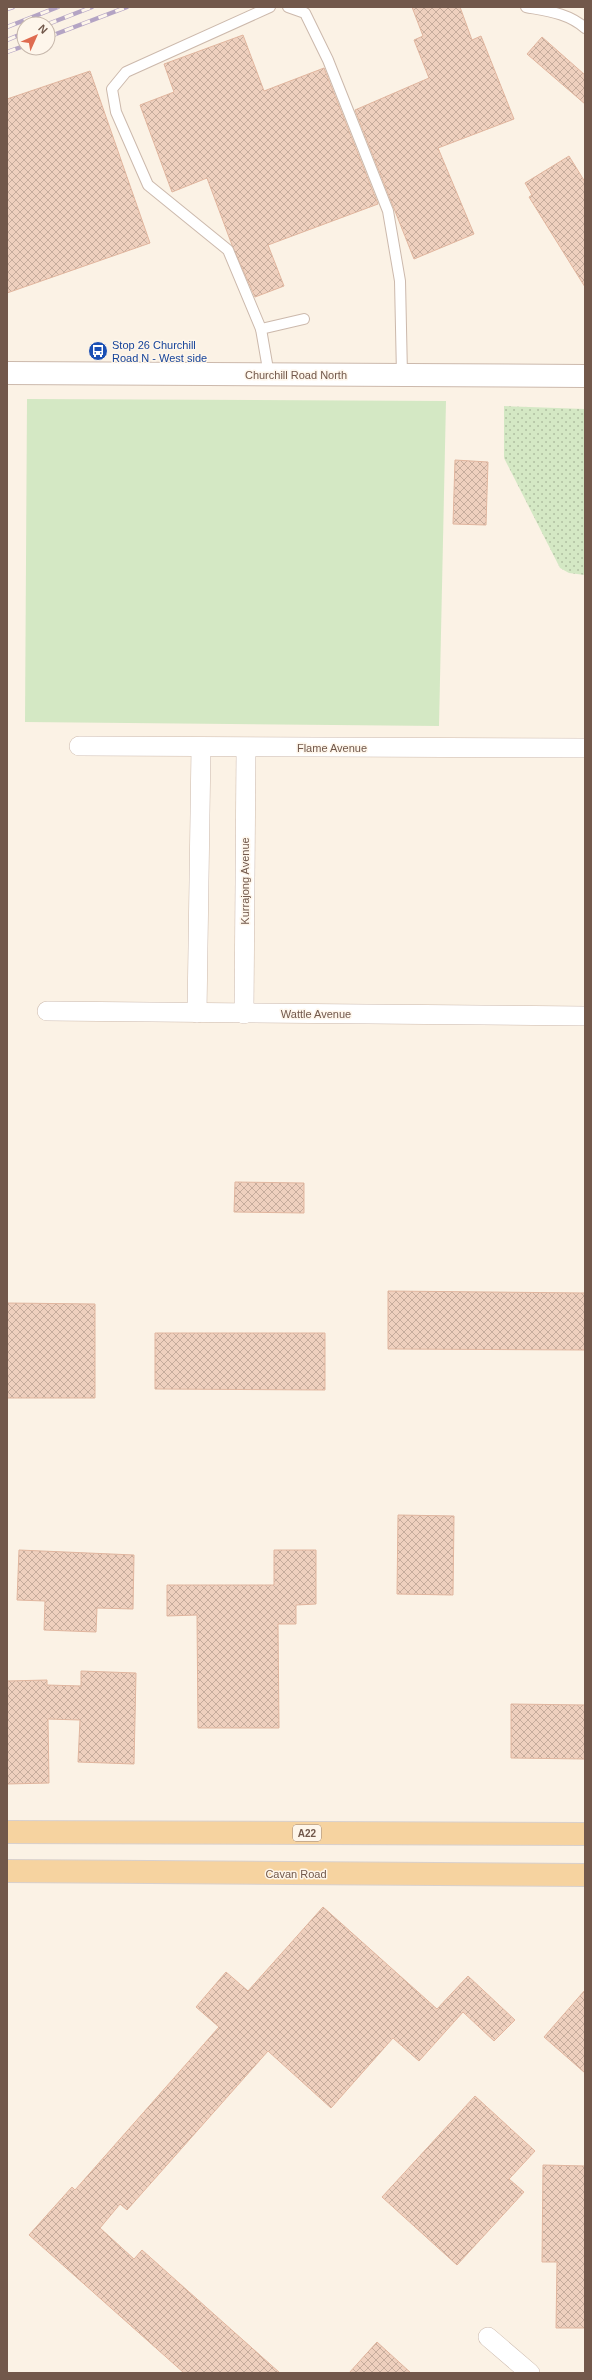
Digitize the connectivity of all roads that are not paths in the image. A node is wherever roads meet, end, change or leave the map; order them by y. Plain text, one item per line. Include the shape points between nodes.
1 (270, 7) edge
2 (288, 7) edge
3 (526, 7) edge
4 (585, 28) edge
5 (304, 318) dead end
6 (261, 329) junction
7 (7, 373) edge
8 (269, 375) junction
9 (402, 375) junction
10 (585, 376) edge
11 (79, 746) dead end
12 (201, 748) junction
13 (246, 748) junction
14 (585, 748) edge
15 (47, 1011) dead end
16 (197, 1013) junction
17 (244, 1014) junction
18 (585, 1016) edge
19 (7, 1832) edge
20 (585, 1834) edge
21 (7, 1871) edge
22 (585, 1875) edge
23 (488, 2337) dead end
24 (530, 2373) edge

1 - 6 lane via 126,72 112,89 116,112 148,185 228,250
2 - 9 lane via 305,13 328,60 388,211 400,281
3 - 4 lane via 575,19
5 - 6 lane
6 - 8 lane
7 - 8 street, Churchill Road North
8 - 9 street, Churchill Road North
9 - 10 street, Churchill Road North
11 - 12 street, Flame Avenue
12 - 13 street, Flame Avenue
12 - 16 street
13 - 14 street, Flame Avenue
13 - 17 street, Kurrajong Avenue
15 - 16 street, Wattle Avenue
16 - 17 street, Wattle Avenue
17 - 18 street, Wattle Avenue
19 - 20 main road, A22
21 - 22 main road, Cavan Road
23 - 24 street

